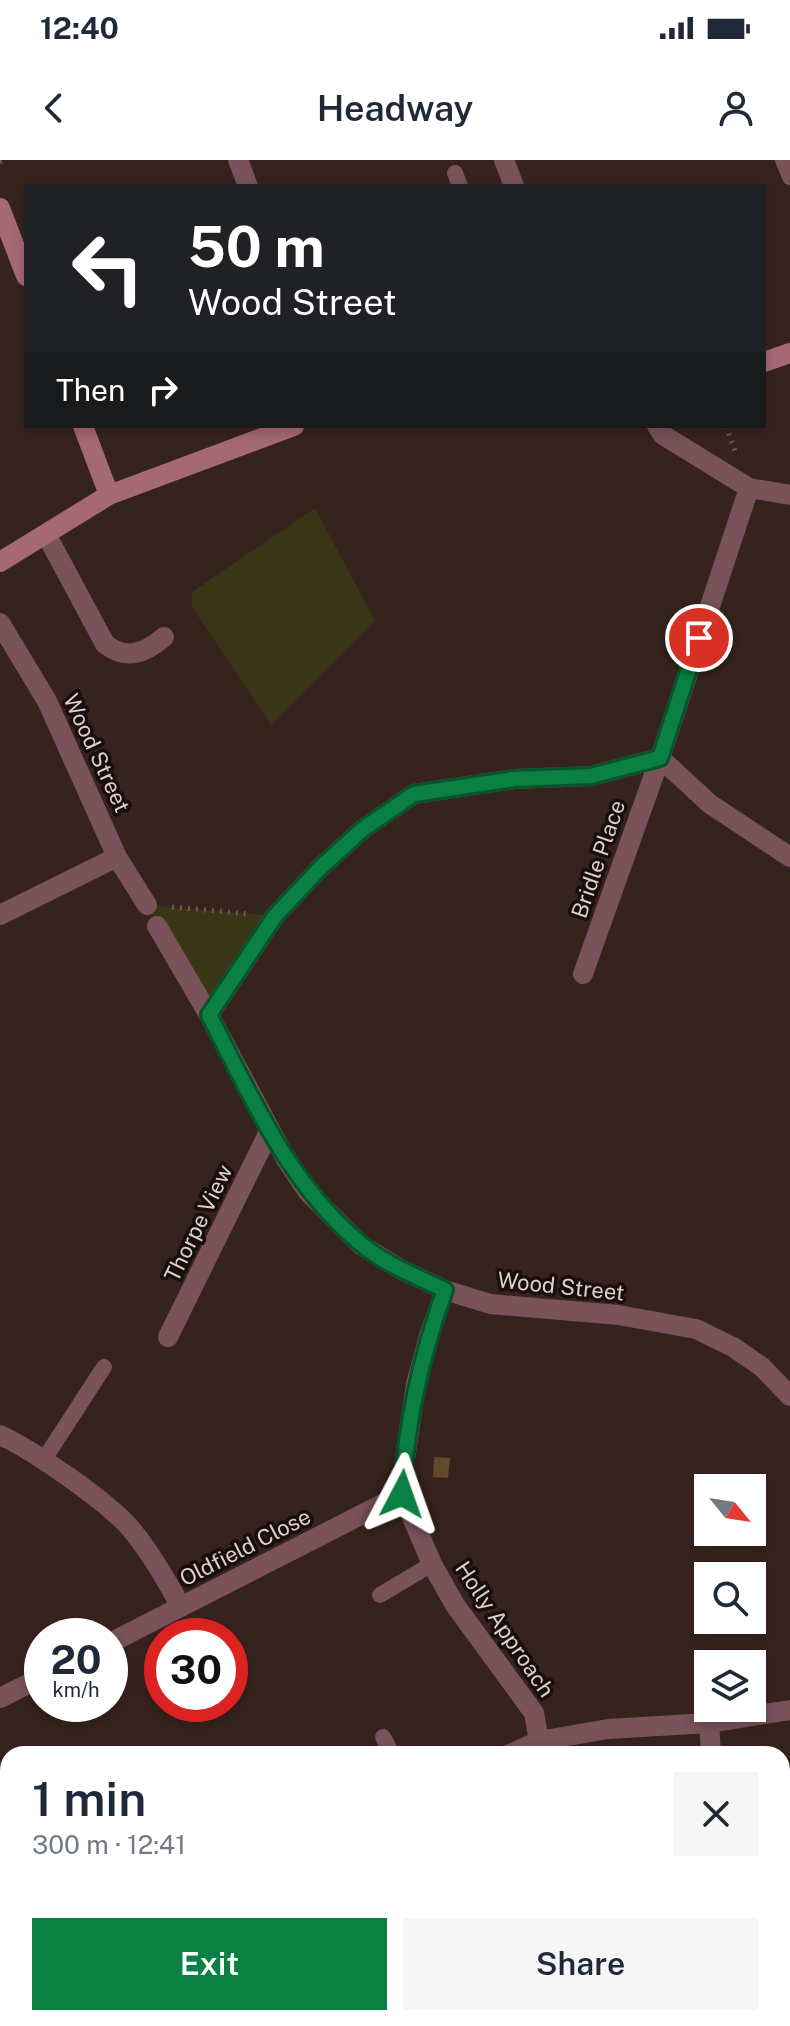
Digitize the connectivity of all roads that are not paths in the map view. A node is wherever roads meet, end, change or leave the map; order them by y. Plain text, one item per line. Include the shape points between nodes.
1 (238, 160) edge
2 (504, 160) edge
3 (783, 160) edge
4 (790, 177) edge
5 (247, 184) edge
6 (513, 184) edge
7 (0, 208) edge
8 (24, 271) edge
9 (790, 353) edge
10 (766, 361) edge
11 (84, 428) edge
12 (289, 428) edge
13 (658, 428) edge
14 (749, 488) junction
15 (109, 495) junction
16 (790, 495) edge
17 (46, 534) junction
18 (0, 562) edge
19 (0, 623) edge
20 (164, 637) dead end
21 (660, 758) junction
22 (117, 857) junction
23 (790, 857) edge
24 (147, 905) road end
25 (0, 915) edge
26 (157, 926) dead end
27 (583, 974) dead end
28 (209, 1015) junction
29 (270, 1130) junction
30 (445, 1290) junction
31 (168, 1337) dead end
32 (104, 1367) dead end
33 (790, 1396) edge
34 (0, 1435) edge
35 (43, 1461) junction
36 (402, 1494) junction
37 (432, 1564) junction
38 (380, 1595) dead end
39 (181, 1607) junction
40 (128, 1634) edge
41 (24, 1686) edge
42 (0, 1698) edge
43 (790, 1710) edge
44 (709, 1723) junction
45 (383, 1737) dead end
46 (539, 1741) junction
47 (388, 1746) edge
48 (528, 1746) edge
49 (710, 1746) edge

1 - 5 street
2 - 6 street
3 - 4 lane
7 - 8 street
9 - 10 street
11 - 15 street
12 - 15 street
13 - 14 street
14 - 16 street
14 - 21 street, Bridle Place
15 - 17 street
17 - 18 street
17 - 20 street via 105,644 134,655
19 - 22 street, Wood Street via 47,701
21 - 23 street via 710,804
21 - 27 street, Bridle Place
21 - 28 street via 591,776 514,779 414,794 363,829 275,916
22 - 24 street, Wood Street
22 - 25 street
26 - 28 street, Wood Street
28 - 29 street, Wood Street
29 - 30 street, Wood Street via 308,1192 361,1245
29 - 31 street, Thorpe View
30 - 33 street, Wood Street via 490,1304 618,1315 696,1329 762,1367
30 - 36 street, Holly Approach via 416,1384
32 - 35 lane
34 - 35 street
35 - 39 street via 128,1525
36 - 37 street, Holly Approach
36 - 39 street, Oldfield Close
37 - 38 lane
37 - 46 street, Holly Approach via 455,1605 534,1713
39 - 40 street, Oldfield Close
41 - 42 street
43 - 44 street
44 - 46 street via 608,1729
44 - 49 street
45 - 47 lane
46 - 48 street

